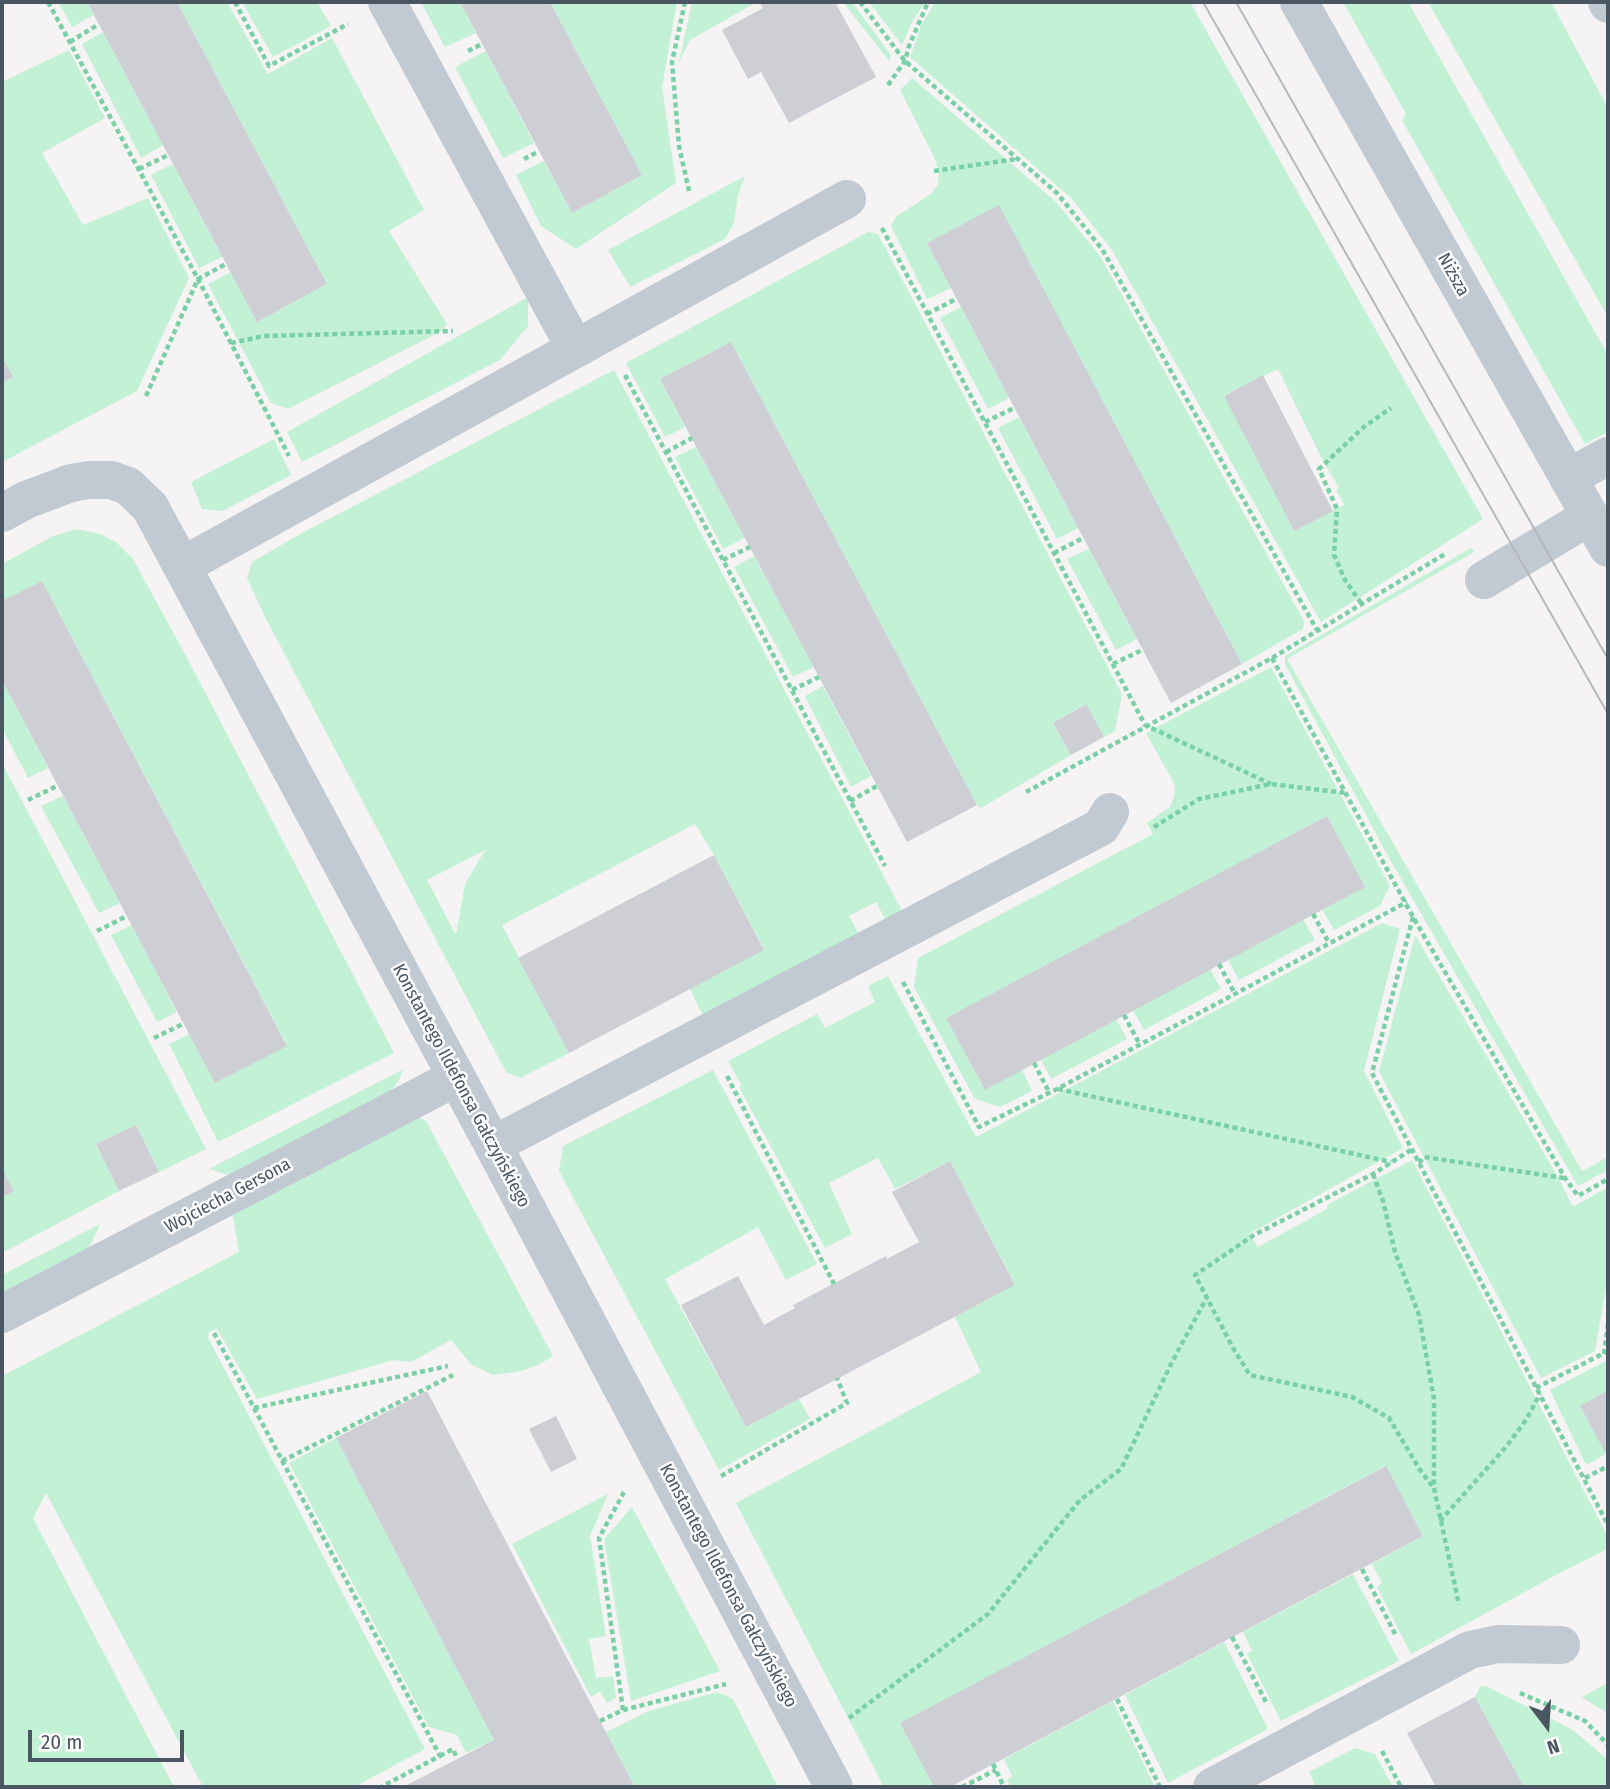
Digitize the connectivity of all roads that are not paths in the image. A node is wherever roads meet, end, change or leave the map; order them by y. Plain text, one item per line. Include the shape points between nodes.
1 (387, 2) edge
2 (1299, 2) edge
3 (847, 199) dead end
4 (590, 340) junction
5 (1608, 456) edge
6 (1568, 478) junction
7 (14, 506) edge
8 (1590, 516) junction
9 (1608, 548) edge
10 (182, 566) junction
11 (1484, 580) dead end
12 (1110, 812) dead end
13 (455, 1078) junction
14 (493, 1145) junction
15 (2, 1314) edge
16 (1561, 1645) dead end
17 (834, 1787) edge
18 (1212, 1787) edge

1 - 4 street
2 - 6 street, Niższa
3 - 4 street
4 - 10 street
5 - 6 street
6 - 8 street, Niższa
7 - 10 street, Konstantego Ildefonsa Gałczyńskiego via 71,483 111,480 128,486 150,508
8 - 9 street, Niższa
8 - 11 street
10 - 13 street, Konstantego Ildefonsa Gałczyńskiego
12 - 14 street via 1101,827
13 - 14 street, Konstantego Ildefonsa Gałczyńskiego
13 - 15 street, Wojciecha Gersona
14 - 17 street, Konstantego Ildefonsa Gałczyńskiego
16 - 18 street via 1498,1644 1470,1650

